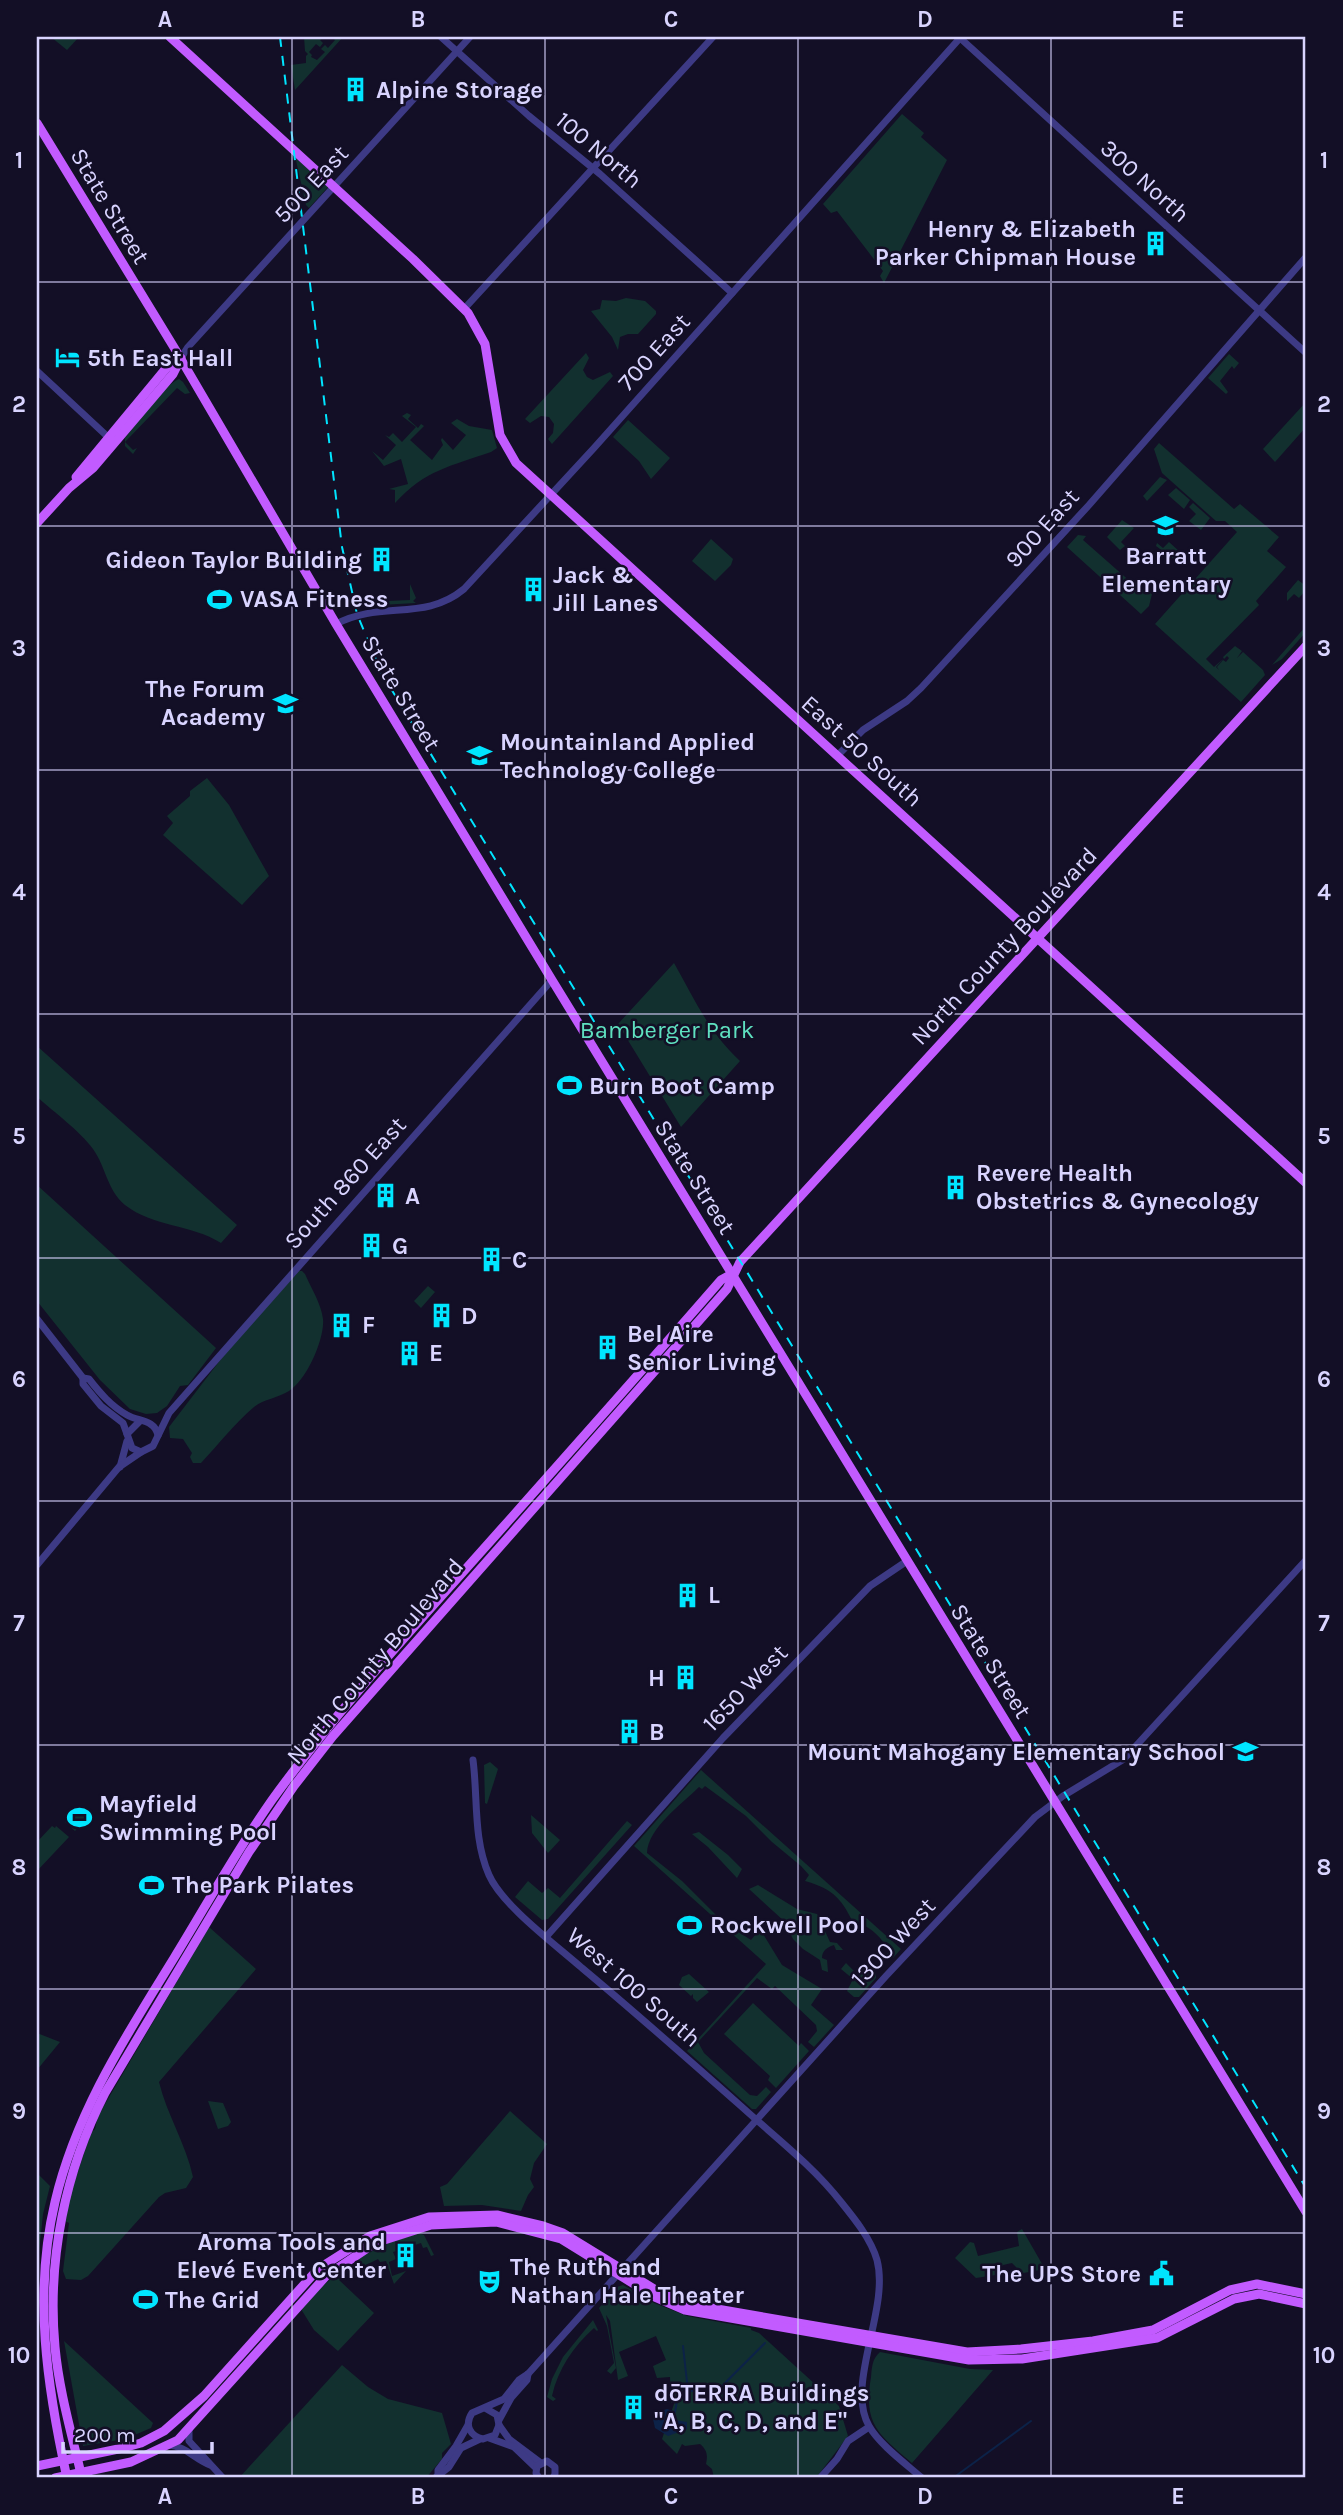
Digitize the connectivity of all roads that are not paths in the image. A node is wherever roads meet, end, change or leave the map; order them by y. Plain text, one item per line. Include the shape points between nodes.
1 (170, 37) edge
2 (441, 37) edge
3 (470, 37) edge
4 (713, 37) edge
5 (960, 37) edge
6 (457, 51) junction
7 (37, 123) edge
8 (592, 169) junction
9 (335, 188) junction
10 (1306, 257) edge
11 (732, 293) junction
12 (464, 309) junction
13 (1259, 310) junction
14 (1306, 354) edge
15 (180, 358) junction
16 (37, 372) edge
17 (108, 437) junction
18 (69, 488) junction
19 (551, 496) junction
20 (37, 523) edge
21 (336, 624) junction
22 (1306, 646) edge
23 (838, 755) junction
24 (1038, 937) junction
25 (552, 980) junction
26 (1306, 1183) edge
27 (733, 1274) junction
28 (37, 1319) edge
29 (83, 1378) junction
30 (169, 1413) junction
31 (140, 1421) junction
32 (150, 1422) junction
33 (158, 1435) junction
34 (127, 1436) junction
35 (141, 1452) junction
36 (120, 1467) junction
37 (1306, 1560) edge
38 (907, 1561) junction
39 (37, 1565) edge
40 (473, 1760) dead end
41 (1055, 1801) junction
42 (546, 1937) junction
43 (756, 2120) junction
44 (1306, 2212) edge
45 (621, 2272) junction
46 (46, 2290) edge
47 (1306, 2294) edge
48 (1306, 2304) edge
49 (872, 2341) junction
50 (528, 2374) junction
51 (485, 2408) junction
52 (499, 2422) junction
53 (468, 2425) junction
54 (869, 2427) junction
55 (190, 2428) junction
56 (485, 2439) junction
57 (168, 2445) junction
58 (77, 2458) junction
59 (63, 2460) junction
60 (210, 2465) junction
61 (37, 2466) edge
62 (538, 2466) junction
63 (81, 2475) edge
64 (67, 2477) edge
65 (436, 2477) edge
66 (555, 2477) edge
67 (55, 2478) edge
68 (223, 2478) edge
69 (539, 2478) edge
70 (820, 2478) edge
71 (922, 2478) edge

1 - 9 main road, East 50 South
2 - 6 street, 100 North
3 - 6 street, 500 East
4 - 8 street
5 - 11 street, 700 East
5 - 13 street, 300 North
6 - 8 street, 100 North
6 - 9 street, 500 East
7 - 15 main road, State Street
8 - 11 street, 100 North
8 - 12 street
9 - 12 main road, East 50 South
9 - 15 street, 500 East
10 - 13 street, 900 East
11 - 19 street, 700 East
12 - 19 main road, East 50 South via 485,344 506,448
13 - 14 street, 300 North
13 - 23 street, 900 East via 921,688 868,725
15 - 17 main road, 500 East
15 - 18 main road, 500 East via 173,374 93,468
15 - 21 main road, State Street
16 - 17 street
17 - 18 main road, 500 East
18 - 20 main road, 500 East
19 - 21 street, 700 East via 458,594 428,608 371,611
19 - 23 main road, East 50 South
21 - 25 main road, State Street
22 - 24 main road, North County Boulevard
23 - 24 main road, East 50 South
24 - 26 main road, East 50 South
24 - 27 main road, North County Boulevard
25 - 27 main road, State Street
25 - 30 street, South 860 East
27 - 38 main road, State Street
27 - 46 main road, North County Boulevard via 726,1289 333,1736 249,1852 96,2110 73,2171
27 - 46 main road, North County Boulevard via 721,1280 388,1656 271,1803 92,2098 55,2201
28 - 29 street
29 - 31 street via 119,1410
29 - 34 street via 101,1406 123,1423
30 - 32 street, South 860 East
30 - 33 street, South 860 East
31 - 32 street
31 - 34 street
32 - 33 street
33 - 35 street via 153,1446
34 - 35 street via 132,1448
34 - 36 street
35 - 36 street
36 - 39 street
37 - 41 street, 1300 West via 1124,1759
38 - 41 main road, State Street
38 - 42 street, 1650 West via 870,1586 723,1738
40 - 42 street, West 100 South via 478,1839 490,1878
41 - 43 street, 1300 West via 1035,1817
41 - 44 main road, State Street
42 - 43 street, West 100 South
43 - 45 street, 1300 West
43 - 49 street, West 100 South via 827,2184 872,2246 879,2277
45 - 49 main road via 655,2297 685,2311
45 - 50 street, 1300 West
45 - 55 main road via 561,2239 496,2222 431,2225 402,2233 375,2243 326,2276
45 - 58 main road via 563,2233 497,2215 429,2217 398,2226 370,2236 318,2269 204,2396 164,2431 141,2443
46 - 58 main road, North County Boulevard
46 - 59 main road, North County Boulevard via 47,2374
47 - 49 main road via 1257,2284 1230,2290 1153,2330 1021,2350 967,2352
48 - 49 main road via 1259,2294 1234,2299 1157,2338 1023,2359 969,2360
49 - 54 street, West 100 South via 862,2388
50 - 51 street via 504,2399
50 - 52 street
51 - 52 street via 494,2412
51 - 53 street via 472,2413
52 - 56 street via 497,2432
52 - 62 street via 509,2439
53 - 56 street via 473,2435
53 - 65 street
54 - 70 street via 848,2441
54 - 71 street
55 - 57 main road
55 - 60 street via 189,2441
56 - 62 street via 514,2447
56 - 65 street via 461,2448
57 - 60 street via 183,2447
57 - 63 main road via 131,2462
58 - 59 main road
58 - 63 main road, North County Boulevard
59 - 61 main road
59 - 64 main road, North County Boulevard
60 - 68 street
62 - 66 street via 550,2462
62 - 69 street
63 - 64 main road
64 - 67 main road

